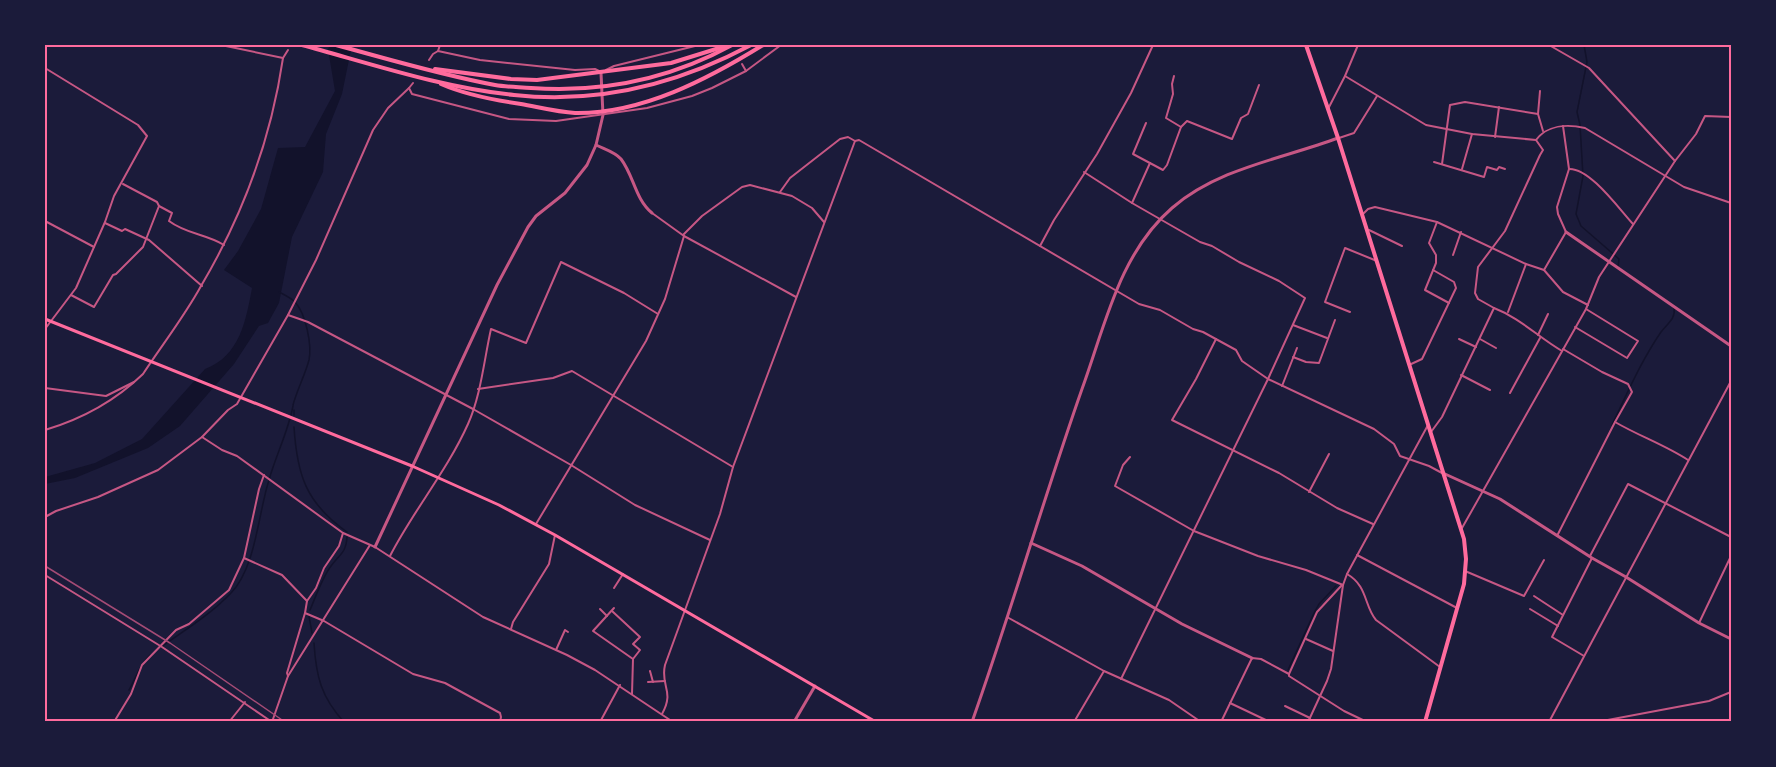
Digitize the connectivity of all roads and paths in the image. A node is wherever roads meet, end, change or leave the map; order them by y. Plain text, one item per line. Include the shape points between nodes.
1 (221, 45) edge
2 (302, 45) edge
3 (336, 45) edge
4 (440, 45) edge
5 (699, 45) edge
6 (731, 45) edge
7 (751, 45) edge
8 (763, 45) edge
9 (781, 45) edge
10 (1153, 45) edge
11 (1306, 45) edge
12 (1358, 45) edge
13 (1549, 45) edge
14 (288, 50) dead end
15 (438, 51) junction
16 (283, 58) junction
17 (429, 60) dead end
18 (406, 64) junction
19 (742, 64) dead end
20 (45, 68) edge
21 (746, 71) junction
22 (601, 73) junction
23 (1174, 76) dead end
24 (1345, 76) junction
25 (432, 80) junction
26 (413, 83) dead end
27 (1259, 85) dead end
28 (409, 88) junction
29 (1540, 91) dead end
30 (1377, 96) junction
31 (1499, 107) junction
32 (1328, 109) junction
33 (603, 112) junction
34 (1538, 114) junction
35 (1731, 117) edge
36 (1146, 123) dead end
37 (1563, 126) junction
38 (1181, 127) junction
39 (1446, 129) junction
40 (1543, 131) junction
41 (1472, 134) junction
42 (1496, 137) junction
43 (1338, 138) junction
44 (1536, 140) junction
45 (855, 141) junction
46 (596, 145) junction
47 (1676, 161) junction
48 (1434, 162) dead end
49 (1150, 163) junction
50 (1442, 164) junction
51 (1504, 169) dead end
52 (1569, 169) junction
53 (1462, 170) junction
54 (1084, 172) junction
55 (1666, 176) junction
56 (122, 183) junction
57 (780, 192) junction
58 (1132, 203) junction
59 (1731, 203) edge
60 (159, 206) junction
61 (652, 213) joint
62 (1362, 215) junction
63 (1161, 219) junction
64 (45, 221) edge
65 (824, 222) junction
66 (1437, 222) junction
67 (105, 223) junction
68 (1634, 225) junction
69 (1366, 229) junction
70 (1461, 232) junction
71 (1566, 232) junction
72 (684, 236) junction
73 (146, 238) junction
74 (224, 245) junction
75 (1040, 246) junction
76 (1401, 246) dead end
77 (94, 247) junction
78 (1493, 247) junction
79 (1453, 255) dead end
80 (1377, 261) junction
81 (1610, 262) junction
82 (1526, 264) junction
83 (1433, 270) junction
84 (1544, 270) junction
85 (202, 286) junction
86 (1116, 290) junction
87 (71, 295) junction
88 (796, 297) junction
89 (1449, 303) junction
90 (1588, 305) junction
91 (1494, 308) junction
92 (1586, 309) junction
93 (1350, 312) dead end
94 (1507, 313) junction
95 (658, 314) junction
96 (1548, 314) dead end
97 (288, 315) junction
98 (45, 319) edge
99 (1335, 320) dead end
100 (51, 321) junction
101 (1293, 325) junction
102 (1575, 327) junction
103 (45, 329) edge
104 (1539, 336) junction
105 (1216, 339) junction
106 (1328, 339) junction
107 (1459, 339) dead end
108 (1480, 339) junction
109 (1731, 346) edge
110 (1476, 347) junction
111 (1297, 348) dead end
112 (1496, 348) dead end
113 (1562, 350) junction
114 (1293, 357) junction
115 (153, 362) junction
116 (1409, 365) junction
117 (1461, 375) junction
118 (1268, 379) junction
119 (1731, 381) edge
120 (135, 382) junction
121 (1282, 386) junction
122 (45, 388) edge
123 (478, 389) junction
124 (1490, 390) dead end
125 (1510, 393) dead end
126 (446, 394) junction
127 (240, 397) junction
128 (614, 397) junction
129 (473, 409) junction
130 (1615, 422) junction
131 (1428, 425) junction
132 (45, 430) edge
133 (1431, 433) junction
134 (201, 437) junction
135 (1234, 450) junction
136 (1329, 454) dead end
137 (1130, 457) dead end
138 (1409, 460) junction
139 (1688, 460) junction
140 (571, 465) junction
141 (412, 466) junction
142 (733, 467) junction
143 (1444, 474) junction
144 (264, 475) junction
145 (439, 478) junction
146 (1310, 492) junction
147 (1481, 492) junction
148 (1665, 503) junction
149 (45, 517) edge
150 (536, 524) junction
151 (1373, 524) junction
152 (1462, 528) junction
153 (1194, 531) junction
154 (343, 532) junction
155 (555, 535) junction
156 (1557, 536) junction
157 (1731, 537) edge
158 (710, 540) junction
159 (1031, 543) junction
160 (370, 545) junction
161 (375, 547) junction
162 (1356, 555) junction
163 (390, 556) junction
164 (1731, 556) edge
165 (1591, 557) junction
166 (244, 558) junction
167 (1544, 560) dead end
168 (1466, 571) junction
169 (623, 574) junction
170 (1347, 574) junction
171 (45, 575) edge
172 (1626, 577) junction
173 (1343, 585) junction
174 (614, 588) dead end
175 (1534, 596) dead end
176 (307, 601) junction
177 (1457, 608) junction
178 (600, 609) dead end
179 (1155, 609) junction
180 (1530, 609) dead end
181 (685, 610) junction
182 (305, 613) junction
183 (1563, 615) junction
184 (607, 616) junction
185 (1007, 617) junction
186 (324, 621) junction
187 (1699, 623) junction
188 (1558, 626) junction
189 (511, 629) junction
190 (568, 632) dead end
191 (1305, 639) junction
192 (1731, 639) edge
193 (162, 647) junction
194 (555, 650) junction
195 (1333, 651) junction
196 (1584, 656) junction
197 (1252, 658) junction
198 (633, 659) junction
199 (1440, 667) junction
200 (1104, 670) junction
201 (650, 671) dead end
202 (1289, 674) junction
203 (288, 676) junction
204 (1121, 679) junction
205 (665, 681) junction
206 (648, 682) dead end
207 (653, 682) junction
208 (620, 685) junction
209 (814, 686) junction
210 (1731, 692) edge
211 (632, 694) junction
212 (1320, 697) junction
213 (245, 702) junction
214 (1230, 703) junction
215 (1285, 706) dead end
216 (662, 714) junction
217 (1310, 718) junction
218 (114, 722) edge
219 (229, 722) edge
220 (272, 722) edge
221 (500, 722) edge
222 (600, 722) edge
223 (673, 722) edge
224 (794, 722) edge
225 (876, 722) edge
226 (972, 722) edge
227 (1074, 722) edge
228 (1201, 722) edge
229 (1221, 722) edge
230 (1270, 722) edge
231 (1308, 722) edge
232 (1367, 722) edge
233 (1425, 722) edge
234 (1549, 722) edge
235 (1597, 722) edge

1 - 16 street
2 - 25 highway
3 - 18 highway
4 - 15 street
5 - 22 street via 614,66
6 - 18 highway via 706,60 671,73 593,88 497,86
6 - 22 highway via 670,63
7 - 25 highway via 668,81 609,95 516,96
8 - 33 highway via 730,66 678,89 639,105
9 - 21 street
10 - 54 street via 1131,93
11 - 32 highway
12 - 24 street
13 - 47 street via 1589,68
14 - 16 street
15 - 17 street
15 - 22 street via 490,62 595,69
16 - 74 street via 272,121 252,182
18 - 22 highway via 537,80
19 - 21 street
20 - 56 street via 144,131 147,136
21 - 33 street via 671,102
22 - 33 street
23 - 38 street via 1166,118
24 - 30 street
24 - 32 street
25 - 33 highway via 497,101 575,113
26 - 28 street
27 - 38 street via 1248,114 1241,118 1232,139 1187,122
28 - 33 street via 412,94 509,119 556,121
28 - 97 street via 373,130
29 - 34 street
30 - 39 street via 1426,125
30 - 43 street via 1357,131
31 - 34 street
31 - 39 street via 1465,102 1450,105
31 - 42 street
32 - 43 highway
33 - 46 street
34 - 40 street
35 - 47 street via 1705,116
36 - 49 street via 1133,154
37 - 40 street
37 - 52 street
37 - 55 street via 1585,128
38 - 49 street via 1163,170
39 - 41 street
39 - 50 street
40 - 44 street
41 - 42 street
41 - 53 street
42 - 44 street
43 - 62 highway
43 - 63 street via 1235,171 1187,196
44 - 78 street via 1543,150 1505,231
45 - 57 street via 848,137 840,139 790,178
45 - 65 street
45 - 75 street
46 - 61 street via 621,159 644,206
46 - 126 street via 575,182 528,227 496,285
47 - 55 street
48 - 50 street
49 - 58 street
50 - 53 street
51 - 53 street via 1487,167 1484,177
52 - 68 street via 1587,174
52 - 71 street via 1557,207
54 - 58 street
54 - 75 street
55 - 59 street via 1684,187
55 - 68 street
56 - 60 street
56 - 67 street
57 - 65 street via 801,200
57 - 72 street via 750,185 742,187 702,216
58 - 63 street
60 - 73 street
60 - 74 street via 172,213 169,219 175,226
61 - 72 street
62 - 66 street via 1376,207
62 - 69 highway
63 - 86 street via 1131,256
63 - 101 street via 1303,296
64 - 77 street
65 - 88 street
66 - 70 street
66 - 83 street via 1429,243 1436,257
67 - 73 street
67 - 77 street
68 - 81 street
69 - 76 street
69 - 80 highway
70 - 78 street
70 - 79 street
71 - 81 street
71 - 84 street
72 - 88 street
72 - 95 street
73 - 85 street
73 - 87 street via 140,252 113,275 94,307
74 - 85 street
75 - 86 street
77 - 87 street
78 - 82 street
78 - 91 street via 1478,267 1475,293
80 - 93 street via 1345,248 1325,302
80 - 116 highway
81 - 90 street
81 - 109 street
82 - 84 street
82 - 94 street
83 - 89 street via 1456,284
83 - 89 street via 1425,290
84 - 90 street via 1563,292
85 - 115 street
86 - 105 street
86 - 159 street
87 - 100 street
88 - 142 street
89 - 116 street via 1422,358
90 - 92 street
91 - 94 street
91 - 108 street
92 - 102 street
92 - 102 street via 1638,341 1627,358
94 - 104 street
95 - 123 street via 561,262 526,343 491,329
95 - 128 street
96 - 104 street
97 - 126 street
97 - 127 street
98 - 100 main road
99 - 106 street
100 - 103 street
100 - 115 main road
101 - 106 street
101 - 118 street
102 - 113 street
104 - 113 street
104 - 125 street
105 - 118 street via 1236,350 1242,361
105 - 135 street via 1172,420
106 - 114 street via 1319,363
107 - 110 street
108 - 110 street
108 - 112 street
110 - 117 street
111 - 114 street
113 - 130 street via 1628,384 1632,392
113 - 147 street
114 - 121 street
115 - 120 street
115 - 127 main road
116 - 131 highway
117 - 124 street
117 - 133 street
118 - 121 street
118 - 135 street
119 - 139 street
120 - 122 street via 106,396
120 - 132 street via 94,411
121 - 138 street via 1374,429
123 - 128 street via 553,378 572,371
123 - 129 street
126 - 129 street
126 - 141 street
127 - 134 street
127 - 141 main road
128 - 140 street
128 - 142 street
129 - 140 street
129 - 145 street
130 - 139 street
130 - 156 street
131 - 133 highway
131 - 138 street
133 - 143 highway
134 - 144 street
134 - 149 street via 158,470
135 - 146 street
135 - 153 street
136 - 146 street
137 - 153 street via 1114,486
138 - 143 street
138 - 151 street
139 - 148 street
140 - 150 street
140 - 158 street via 635,505
141 - 145 main road
141 - 161 street
142 - 158 street
143 - 147 street
143 - 152 highway
144 - 154 street
144 - 166 street
145 - 150 main road
145 - 163 street
146 - 151 street
147 - 152 street
147 - 156 street via 1500,499
148 - 157 street
148 - 165 street via 1628,484
148 - 172 street
150 - 155 main road
151 - 162 street
152 - 168 highway
153 - 173 street
153 - 179 street
154 - 160 street
154 - 176 street
155 - 169 main road
155 - 189 street via 549,564
156 - 165 street
158 - 181 street
159 - 179 street via 1100,575
159 - 185 street
160 - 161 street
160 - 186 street
161 - 163 street
162 - 170 street
162 - 177 street
163 - 189 street via 483,617
164 - 187 street
165 - 172 street
165 - 183 street
166 - 176 street via 282,575
166 - 193 street via 229,590 189,624 176,630
167 - 168 street via 1524,596
168 - 177 highway
169 - 174 street
169 - 181 main road
170 - 173 street
170 - 199 street via 1364,592 1376,620
171 - 193 street
172 - 187 street
172 - 196 street
173 - 191 street via 1317,612
173 - 195 street
175 - 183 street
176 - 182 street
177 - 199 highway
178 - 184 street
179 - 197 street
179 - 204 street
180 - 188 street
181 - 205 street via 665,665
181 - 209 main road
182 - 186 street
182 - 203 street
183 - 188 street
184 - 198 street via 593,631
184 - 198 street via 613,609 640,637 633,644 640,650
185 - 200 street
185 - 226 street
186 - 203 street
186 - 221 street via 413,674 445,683 500,713
187 - 192 street
188 - 196 street via 1552,637
189 - 194 street
190 - 194 street via 565,630
191 - 195 street
191 - 202 street
193 - 213 street
193 - 218 street via 142,665
194 - 208 street
195 - 212 street
196 - 234 street
197 - 202 street
197 - 214 street
198 - 211 street
199 - 233 highway
200 - 204 street
200 - 227 street
201 - 207 street
202 - 212 street
203 - 220 street
204 - 228 street via 1169,700
205 - 207 street
205 - 216 street via 669,699
206 - 207 street
208 - 211 street
208 - 222 street
209 - 224 street
209 - 225 main road
210 - 235 street via 1700,703
211 - 216 street
212 - 217 street
212 - 232 street
213 - 219 street
213 - 220 street
214 - 229 street
214 - 230 street
215 - 217 street
216 - 223 street
217 - 231 street

